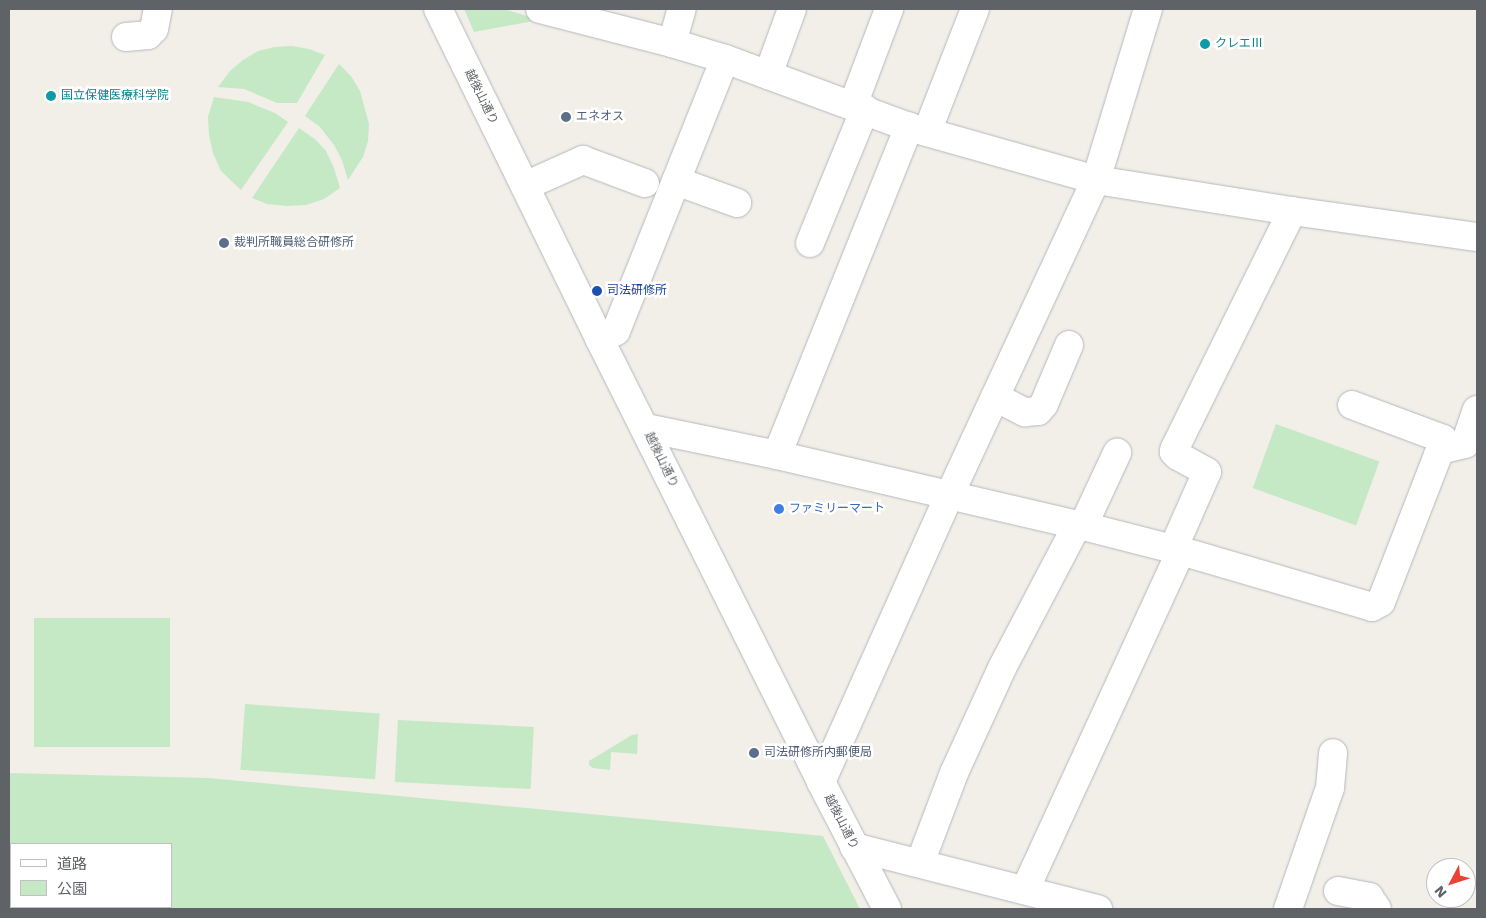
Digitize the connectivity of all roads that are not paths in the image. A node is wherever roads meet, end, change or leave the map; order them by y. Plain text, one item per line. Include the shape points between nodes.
1 (158, 9) edge
2 (438, 9) edge
3 (540, 9) edge
4 (682, 9) edge
5 (792, 9) edge
6 (889, 9) edge
7 (974, 9) edge
8 (1148, 9) edge
9 (126, 37) dead end
10 (672, 42) junction
11 (725, 59) junction
12 (768, 75) junction
13 (859, 107) junction
14 (918, 129) junction
15 (1096, 180) junction
16 (676, 181) junction
17 (645, 183) dead end
18 (525, 186) junction
19 (737, 203) dead end
20 (1292, 211) junction
21 (1477, 237) edge
22 (810, 243) dead end
23 (599, 338) junction
24 (1069, 346) dead end
25 (995, 397) junction
26 (1352, 405) dead end
27 (1477, 410) edge
28 (646, 428) junction
29 (1448, 448) junction
30 (1117, 453) dead end
31 (777, 455) junction
32 (950, 494) junction
33 (1080, 526) junction
34 (1177, 550) junction
35 (1333, 753) dead end
36 (821, 782) junction
37 (854, 847) junction
38 (920, 863) junction
39 (1025, 890) junction
40 (1338, 891) dead end
41 (887, 909) edge
42 (1098, 909) edge
43 (1288, 909) edge
44 (1377, 909) edge

1 - 9 street via 154,29 148,35
2 - 18 street, 越後山通り
3 - 10 street
4 - 10 street
5 - 12 street
6 - 13 street
7 - 14 street
8 - 15 street
10 - 11 street
11 - 12 street
11 - 16 street
12 - 13 street
13 - 14 street
13 - 22 street
14 - 15 street
14 - 31 street
15 - 20 street
15 - 25 street
16 - 19 street
16 - 23 street via 616,330
17 - 18 street via 583,160
18 - 23 street, 越後山通り
20 - 21 street
20 - 34 street via 1175,448 1178,456 1207,472
23 - 28 street, 越後山通り
24 - 25 street via 1044,404 1038,410 1025,412
25 - 32 street
26 - 29 street via 1442,439
27 - 29 street via 1465,444
28 - 31 street
28 - 36 street, 越後山通り
29 - 34 street via 1438,455 1377,606
30 - 33 street
31 - 32 street
32 - 33 street
32 - 36 street
33 - 34 street
33 - 38 street via 1002,668 954,773
34 - 39 street
35 - 43 street via 1330,788
36 - 37 street, 越後山通り
37 - 38 street
37 - 41 street, 越後山通り
38 - 39 street
39 - 42 street
40 - 44 street via 1369,897

